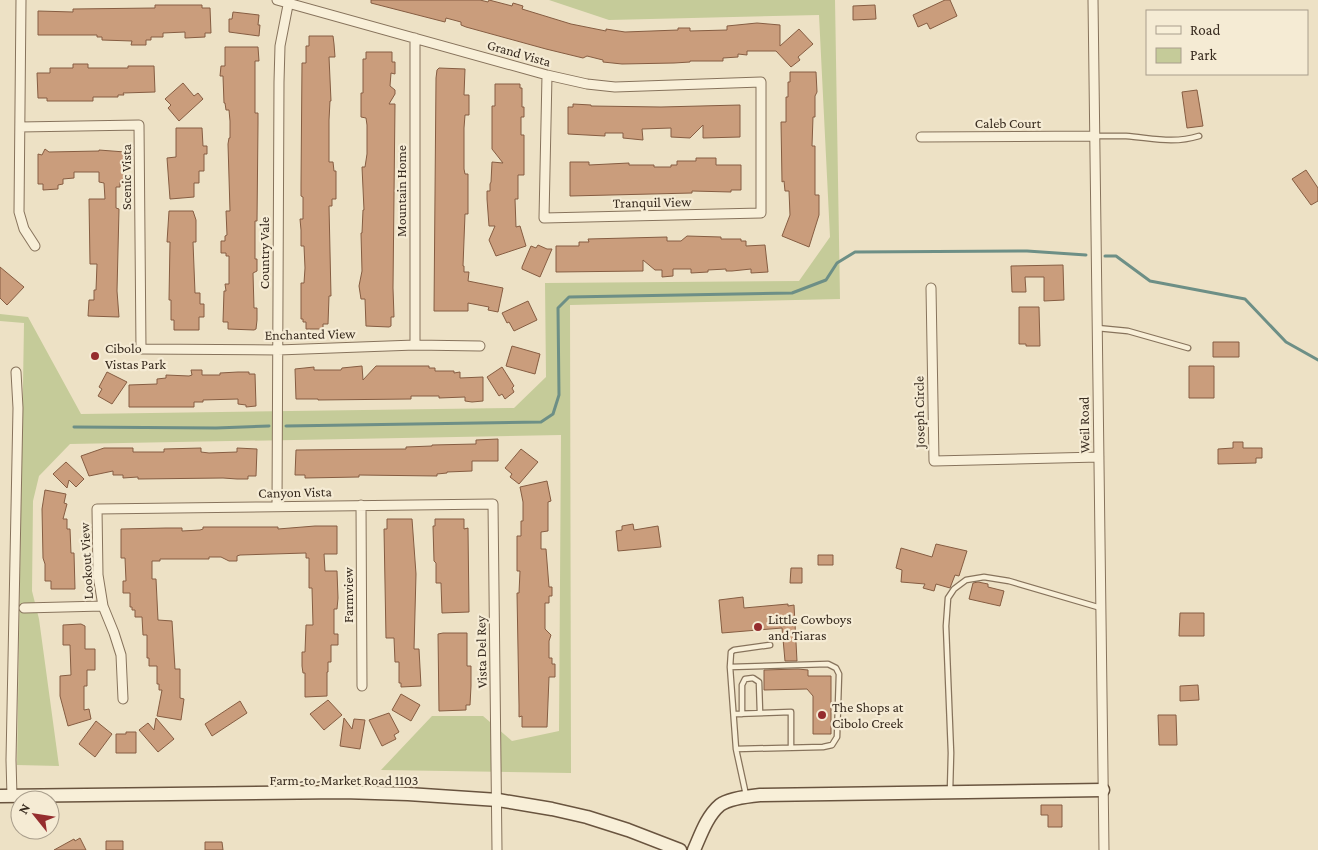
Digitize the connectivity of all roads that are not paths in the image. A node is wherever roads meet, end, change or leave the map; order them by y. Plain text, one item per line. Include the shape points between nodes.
1 (20, 0) edge
2 (277, 0) edge
3 (1093, 0) edge
4 (289, 1) edge
5 (415, 38) junction
6 (547, 75) junction
7 (20, 128) junction
8 (1094, 136) junction
9 (1199, 136) dead end
10 (921, 137) dead end
11 (761, 213) joint
12 (35, 246) dead end
13 (931, 288) dead end
14 (1097, 328) junction
15 (415, 345) junction
16 (480, 346) dead end
17 (1188, 348) dead end
18 (141, 350) joint
19 (278, 350) junction
20 (16, 372) dead end
21 (1099, 457) junction
22 (492, 504) joint
23 (361, 505) junction
24 (277, 506) junction
25 (97, 508) joint
26 (103, 606) junction
27 (24, 608) dead end
28 (1101, 608) junction
29 (770, 645) dead end
30 (730, 667) junction
31 (362, 686) dead end
32 (123, 699) dead end
33 (760, 713) junction
34 (734, 714) junction
35 (742, 714) junction
36 (791, 747) junction
37 (736, 749) junction
38 (1103, 790) junction
39 (950, 792) junction
40 (6, 796) edge
41 (746, 796) junction
42 (498, 800) junction
43 (497, 850) edge
44 (680, 850) edge
45 (694, 850) edge
46 (1104, 850) edge

1 - 7 street
2 - 4 street, Grand Vista
3 - 8 street, Weil Road
4 - 5 street, Grand Vista
4 - 19 street, Country Vale via 280,46
5 - 6 street, Grand Vista
5 - 15 street, Mountain Home
6 - 11 street, Grand Vista via 615,87 761,82
6 - 11 street, Tranquil View via 544,218
7 - 12 street via 19,212 24,229
7 - 18 street, Scenic Vista via 139,125
8 - 9 lane via 1185,140
8 - 10 street, Caleb Court
8 - 14 street, Weil Road
13 - 21 street, Joseph Circle via 934,461
14 - 17 lane via 1128,331
14 - 21 street, Weil Road
15 - 16 street, Enchanted View
15 - 19 street, Enchanted View
18 - 19 street, Enchanted View
19 - 24 street, Country Vale
20 - 40 street via 11,750
21 - 28 street, Weil Road
22 - 23 street, Canyon Vista
22 - 42 street, Vista Del Rey
23 - 24 street, Canyon Vista
23 - 31 street, Farmview
24 - 25 street, Canyon Vista
25 - 26 street, Lookout View via 98,575
26 - 27 street
26 - 32 street, Lookout View via 121,655
28 - 38 street, Weil Road
28 - 39 lane via 1009,581 984,577 966,580 954,589 948,598 946,626
29 - 30 lane via 734,650
30 - 34 lane
30 - 36 lane via 828,664 836,668 839,674 837,737 832,745
33 - 35 lane
33 - 35 lane via 759,682 753,678 746,679 742,685
33 - 36 lane via 791,712
34 - 35 lane
34 - 37 lane
36 - 37 lane
37 - 41 lane
38 - 39 main road
38 - 46 street, Weil Road
39 - 41 main road
40 - 42 main road, Farm-to-Market Road 1103 via 343,792
41 - 45 main road via 722,804 707,820
42 - 43 street, Vista Del Rey
42 - 44 main road, Farm-to-Market Road 1103 via 587,817

